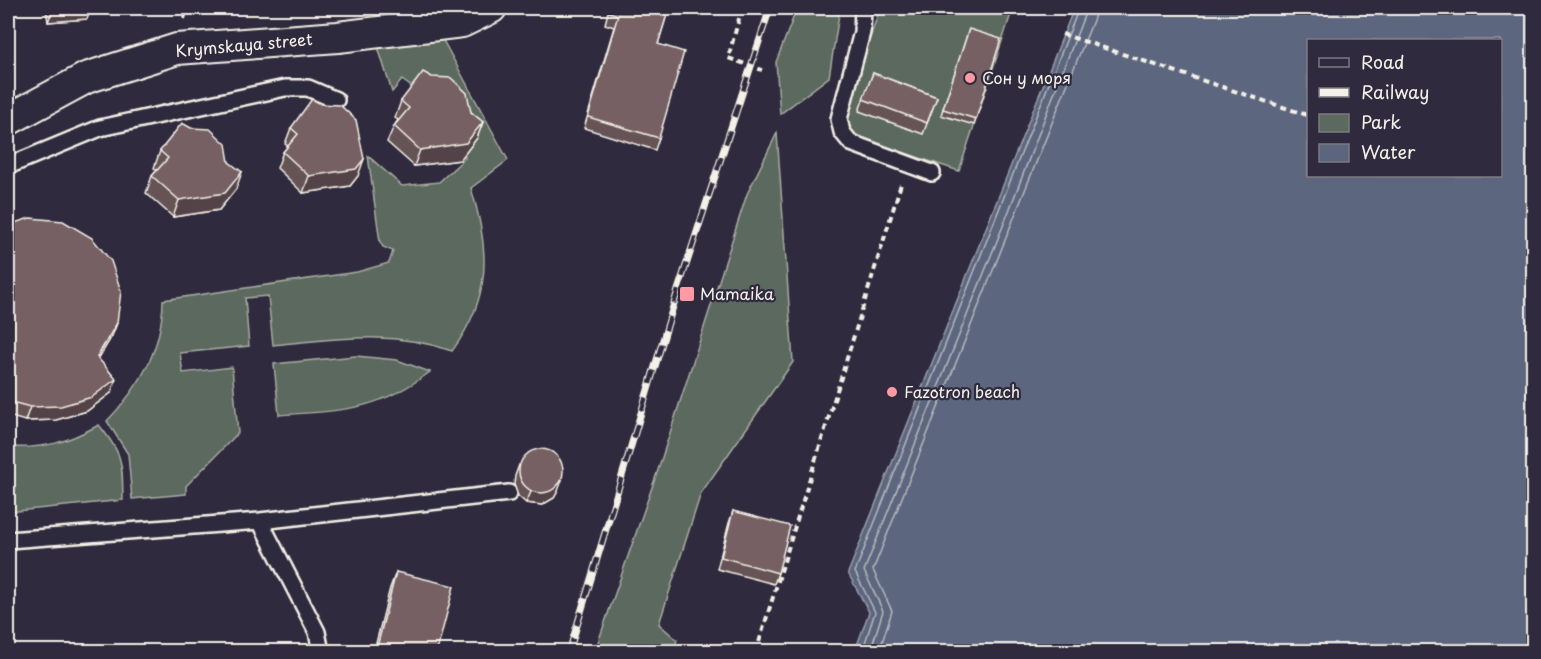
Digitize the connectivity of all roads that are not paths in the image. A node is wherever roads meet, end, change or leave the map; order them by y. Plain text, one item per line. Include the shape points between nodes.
1 (491, 8) edge
2 (863, 8) edge
3 (336, 100) dead end
4 (8, 120) edge
5 (8, 165) edge
6 (932, 173) dead end
7 (509, 493) dead end
8 (260, 520) junction
9 (8, 540) edge
10 (321, 651) edge

1 - 4 street, Krymskaya street via 462,22 338,37 177,49 86,78
2 - 6 lane via 862,32 839,119 842,132 851,143
3 - 5 lane via 308,88 285,88 100,128
7 - 8 lane
8 - 9 lane
8 - 10 lane via 317,632

